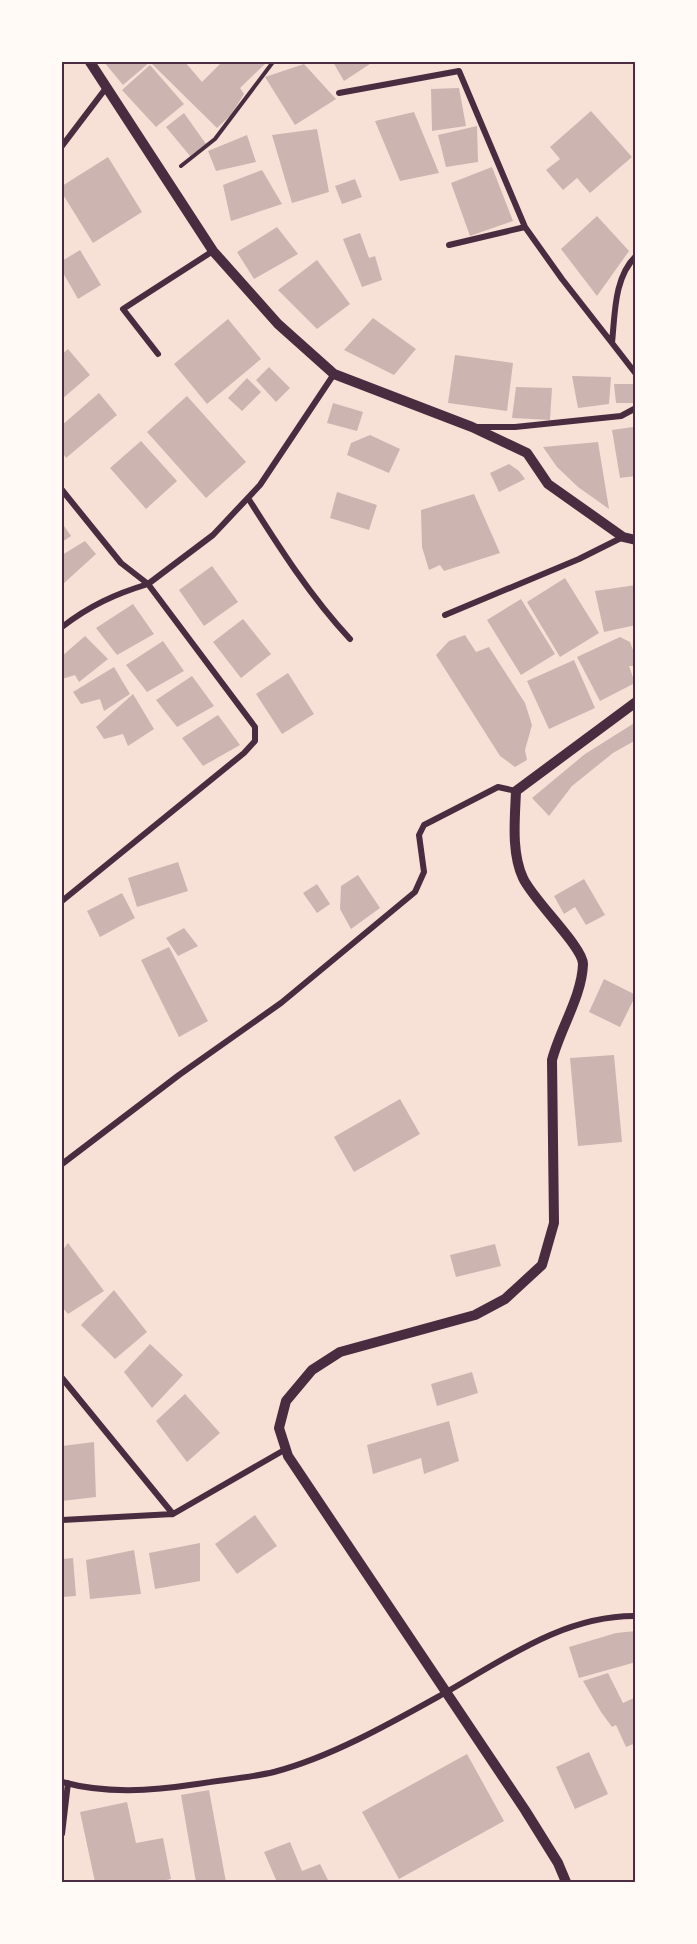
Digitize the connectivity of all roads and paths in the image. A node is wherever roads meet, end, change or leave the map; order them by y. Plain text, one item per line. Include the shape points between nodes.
1 (90, 62) edge
2 (273, 62) edge
3 (106, 88) junction
4 (339, 93) dead end
5 (62, 146) edge
6 (165, 178) junction
7 (525, 226) junction
8 (449, 245) dead end
9 (213, 251) junction
10 (636, 256) edge
11 (612, 343) junction
12 (158, 354) dead end
13 (334, 374) junction
14 (636, 374) edge
15 (636, 408) edge
16 (472, 427) junction
17 (62, 490) edge
18 (248, 498) junction
19 (623, 537) junction
20 (636, 540) edge
21 (148, 584) junction
22 (445, 615) dead end
23 (62, 627) edge
24 (350, 639) dead end
25 (636, 702) edge
26 (516, 791) junction
27 (62, 900) edge
28 (62, 1164) edge
29 (62, 1378) edge
30 (286, 1449) junction
31 (173, 1514) junction
32 (62, 1520) edge
33 (636, 1616) edge
34 (445, 1693) junction
35 (65, 1783) edge
36 (62, 1834) edge
37 (566, 1882) edge

1 - 3 street
2 - 6 path via 215,139
3 - 5 street
3 - 6 street
4 - 7 street via 459,70
6 - 9 street
7 - 8 street
7 - 11 street
9 - 12 street via 123,309
9 - 13 street via 278,324
10 - 11 street via 617,294
11 - 14 street
13 - 16 street
13 - 18 street
15 - 16 street via 621,416 515,427
16 - 19 street via 527,453 548,484
17 - 21 street via 121,563
18 - 21 street via 213,535
18 - 24 street via 328,616
19 - 20 street
19 - 22 street via 579,560
21 - 23 street via 115,594 82,611
21 - 27 street via 255,727 255,741
25 - 26 street
26 - 28 street via 498,788 424,825 419,835 424,872 415,892 281,1003
26 - 30 street via 515,830 522,876 534,898 583,961 580,982 552,1060 554,1223 542,1265 505,1299 475,1315 340,1352 312,1370 286,1401 279,1428
29 - 31 street
30 - 31 street
30 - 34 street
31 - 32 street
33 - 34 street via 567,1629 525,1646
34 - 35 street via 363,1737 274,1772 148,1791
34 - 37 street via 530,1819
35 - 36 street

